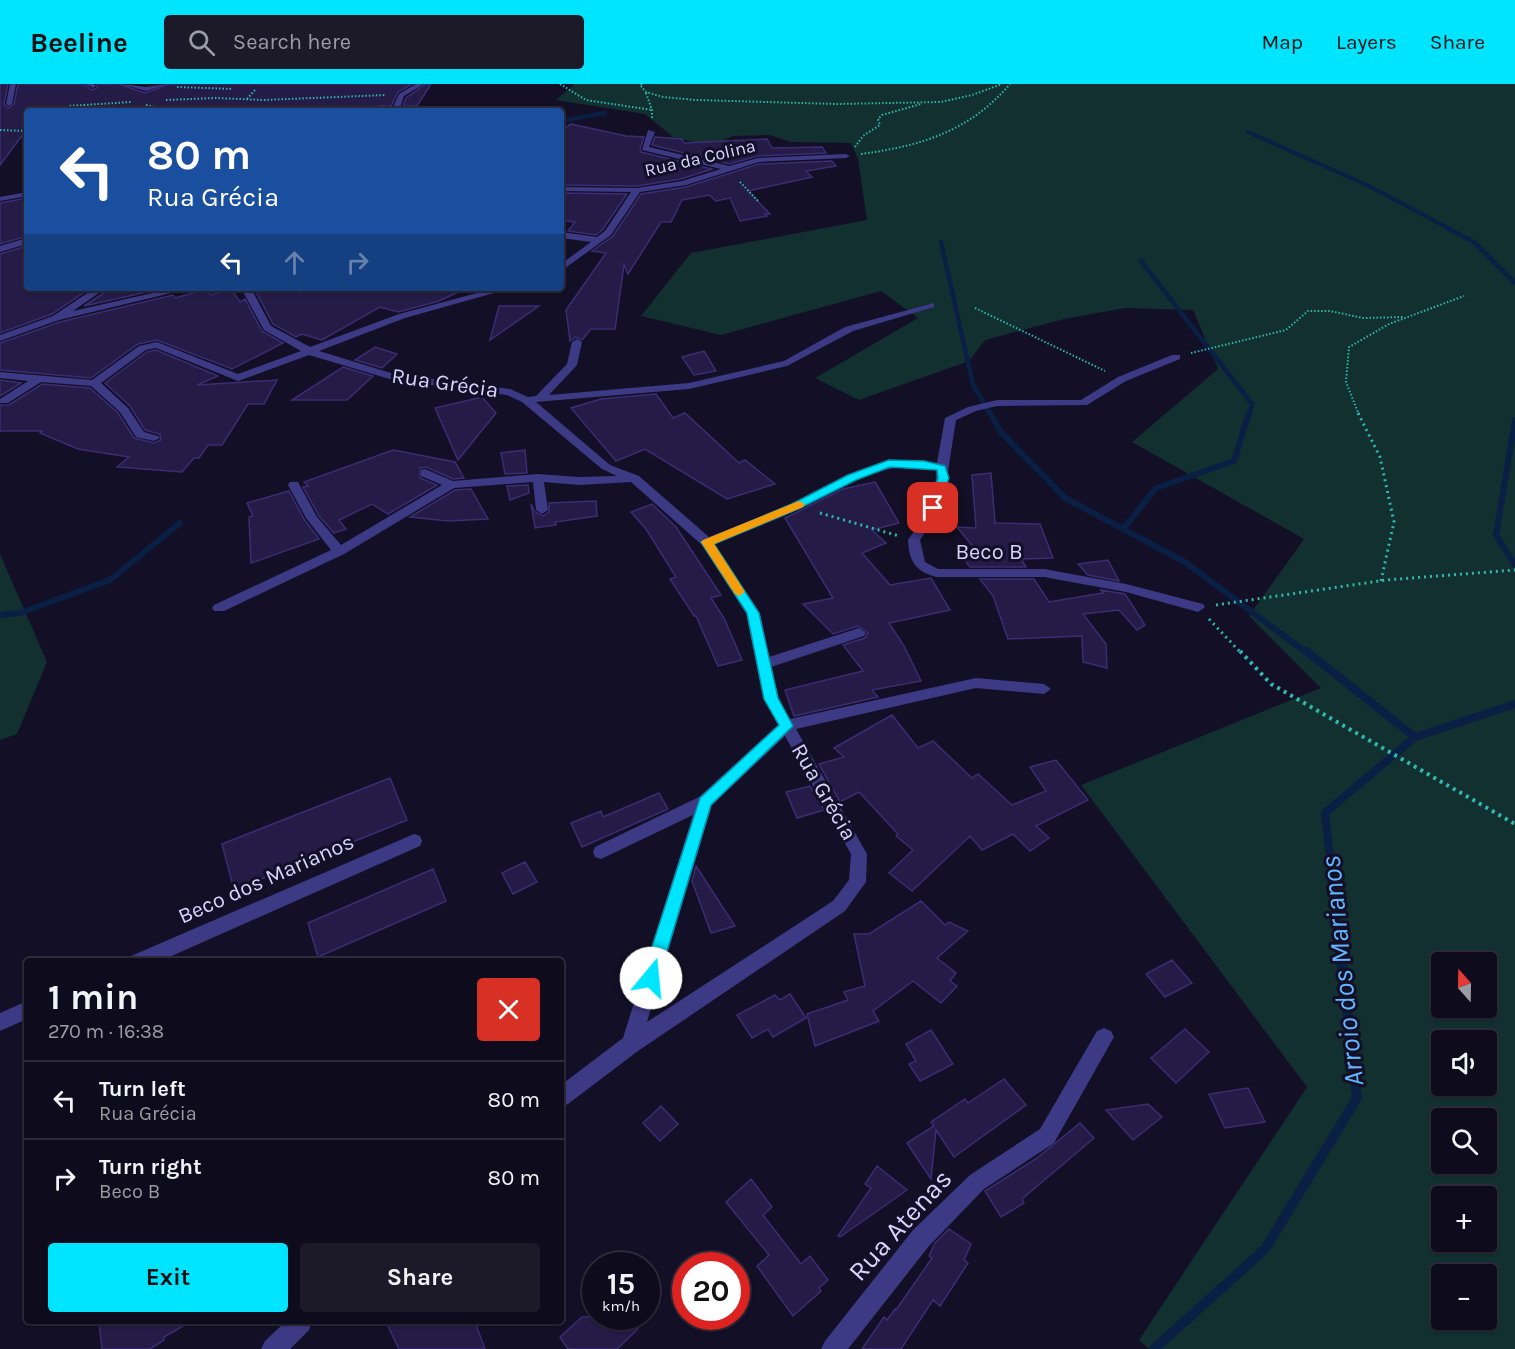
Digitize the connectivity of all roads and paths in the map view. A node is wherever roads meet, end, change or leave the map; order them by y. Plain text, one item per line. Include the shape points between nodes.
1 (13, 84) edge
2 (125, 84) edge
3 (163, 84) edge
4 (421, 84) edge
5 (560, 84) edge
6 (642, 84) edge
7 (1002, 84) edge
8 (1010, 84) edge
9 (233, 89) dead end
10 (255, 90) dead end
11 (646, 93) junction
12 (401, 95) junction
13 (246, 99) junction
14 (157, 101) dead end
15 (134, 102) dead end
16 (933, 102) junction
17 (9, 104) dead end
18 (143, 105) dead end
19 (67, 108) edge
20 (158, 108) edge
21 (396, 108) edge
22 (652, 110) junction
23 (0, 130) edge
24 (24, 131) edge
25 (651, 132) joint
26 (846, 156) junction
27 (727, 168) junction
28 (564, 189) edge
29 (637, 190) junction
30 (24, 195) edge
31 (0, 199) edge
32 (758, 201) dead end
33 (564, 235) edge
34 (599, 240) junction
35 (24, 242) edge
36 (0, 249) edge
37 (564, 266) edge
38 (96, 291) edge
39 (173, 291) edge
40 (248, 291) edge
41 (496, 291) edge
42 (1464, 296) dead end
43 (931, 305) dead end
44 (975, 309) dead end
45 (1408, 317) junction
46 (56, 318) junction
47 (0, 338) edge
48 (577, 342) dead end
49 (311, 352) junction
50 (1176, 357) joint
51 (0, 375) edge
52 (39, 378) junction
53 (1122, 379) junction
54 (94, 382) junction
55 (532, 400) junction
56 (4, 401) dead end
57 (154, 438) dead end
58 (942, 468) junction
59 (425, 473) dead end
60 (538, 478) junction
61 (634, 479) junction
62 (294, 485) dead end
63 (451, 485) junction
64 (796, 506) junction
65 (542, 510) dead end
66 (914, 540) junction
67 (707, 542) junction
68 (339, 551) junction
69 (1515, 570) edge
70 (1381, 581) junction
71 (1225, 604) dead end
72 (1198, 607) joint
73 (219, 608) dead end
74 (860, 633) dead end
75 (763, 664) junction
76 (1044, 689) dead end
77 (786, 726) junction
78 (705, 802) junction
79 (1515, 824) edge
80 (414, 841) dead end
81 (601, 852) dead end
82 (146, 958) edge
83 (24, 1011) edge
84 (0, 1022) edge
85 (1104, 1036) dead end
86 (631, 1044) junction
87 (564, 1094) edge
88 (299, 1324) edge
89 (273, 1349) edge
90 (833, 1349) edge

1 - 17 street
2 - 3 street via 147,89
3 - 9 path
4 - 12 street
5 - 22 path via 586,100
6 - 11 path
7 - 16 path via 966,98
8 - 26 path via 988,108 954,129 889,150
10 - 13 path
11 - 16 path via 701,100
11 - 22 path
12 - 13 path
12 - 21 street
13 - 14 path
15 - 19 path
16 - 26 path via 882,115 880,125 863,136
18 - 20 path
22 - 25 path
23 - 24 path
25 - 27 street via 645,147 652,151
26 - 27 street, Rua da Colina via 758,160
27 - 29 street, Rua da Colina via 683,183
27 - 32 path
28 - 29 street, Rua da Colina
29 - 34 street
30 - 31 street
33 - 34 street
34 - 37 street
35 - 36 street
38 - 46 street
39 - 46 street
40 - 49 street, Rua Grécia via 267,328
41 - 49 street via 402,316
42 - 45 path
43 - 55 street via 849,329 787,363 689,386
44 - 53 path
45 - 50 path via 1363,318 1330,310 1308,312 1286,330
45 - 70 path via 1349,347 1346,382 1380,457 1394,522
46 - 47 street
48 - 55 street via 572,365
49 - 54 street via 238,378 157,345 143,348
49 - 55 street, Rua Grécia via 393,377 510,392
50 - 53 street
51 - 52 street
52 - 54 street
52 - 56 street
53 - 58 street, Beco B via 1083,403 997,403 951,418
54 - 57 street via 124,410 140,435
55 - 61 street, Rua Grécia via 606,467
58 - 64 street via 889,464 852,477
58 - 66 street, Beco B via 943,478 928,524
59 - 63 street
60 - 61 street
60 - 63 street
60 - 65 street
61 - 67 street, Rua Grécia
62 - 68 street via 312,518
63 - 68 street
64 - 66 path
64 - 67 street
66 - 72 street, Beco B via 915,560 922,568 936,573 1044,573 1126,588
67 - 75 street, Rua Grécia via 753,613
68 - 73 street
69 - 70 path
70 - 71 path
72 - 79 path via 1271,684
74 - 75 street
75 - 77 street, Rua Grécia via 771,699
76 - 77 street via 976,683
77 - 78 street
77 - 86 street, Rua Grécia via 859,854 857,882 839,906
78 - 81 street
78 - 86 street
80 - 82 street, Beco dos Marianos
83 - 84 street
85 - 90 street, Rua Atenas via 1047,1136 977,1182 921,1238
86 - 87 street, Rua Grécia
88 - 89 street

